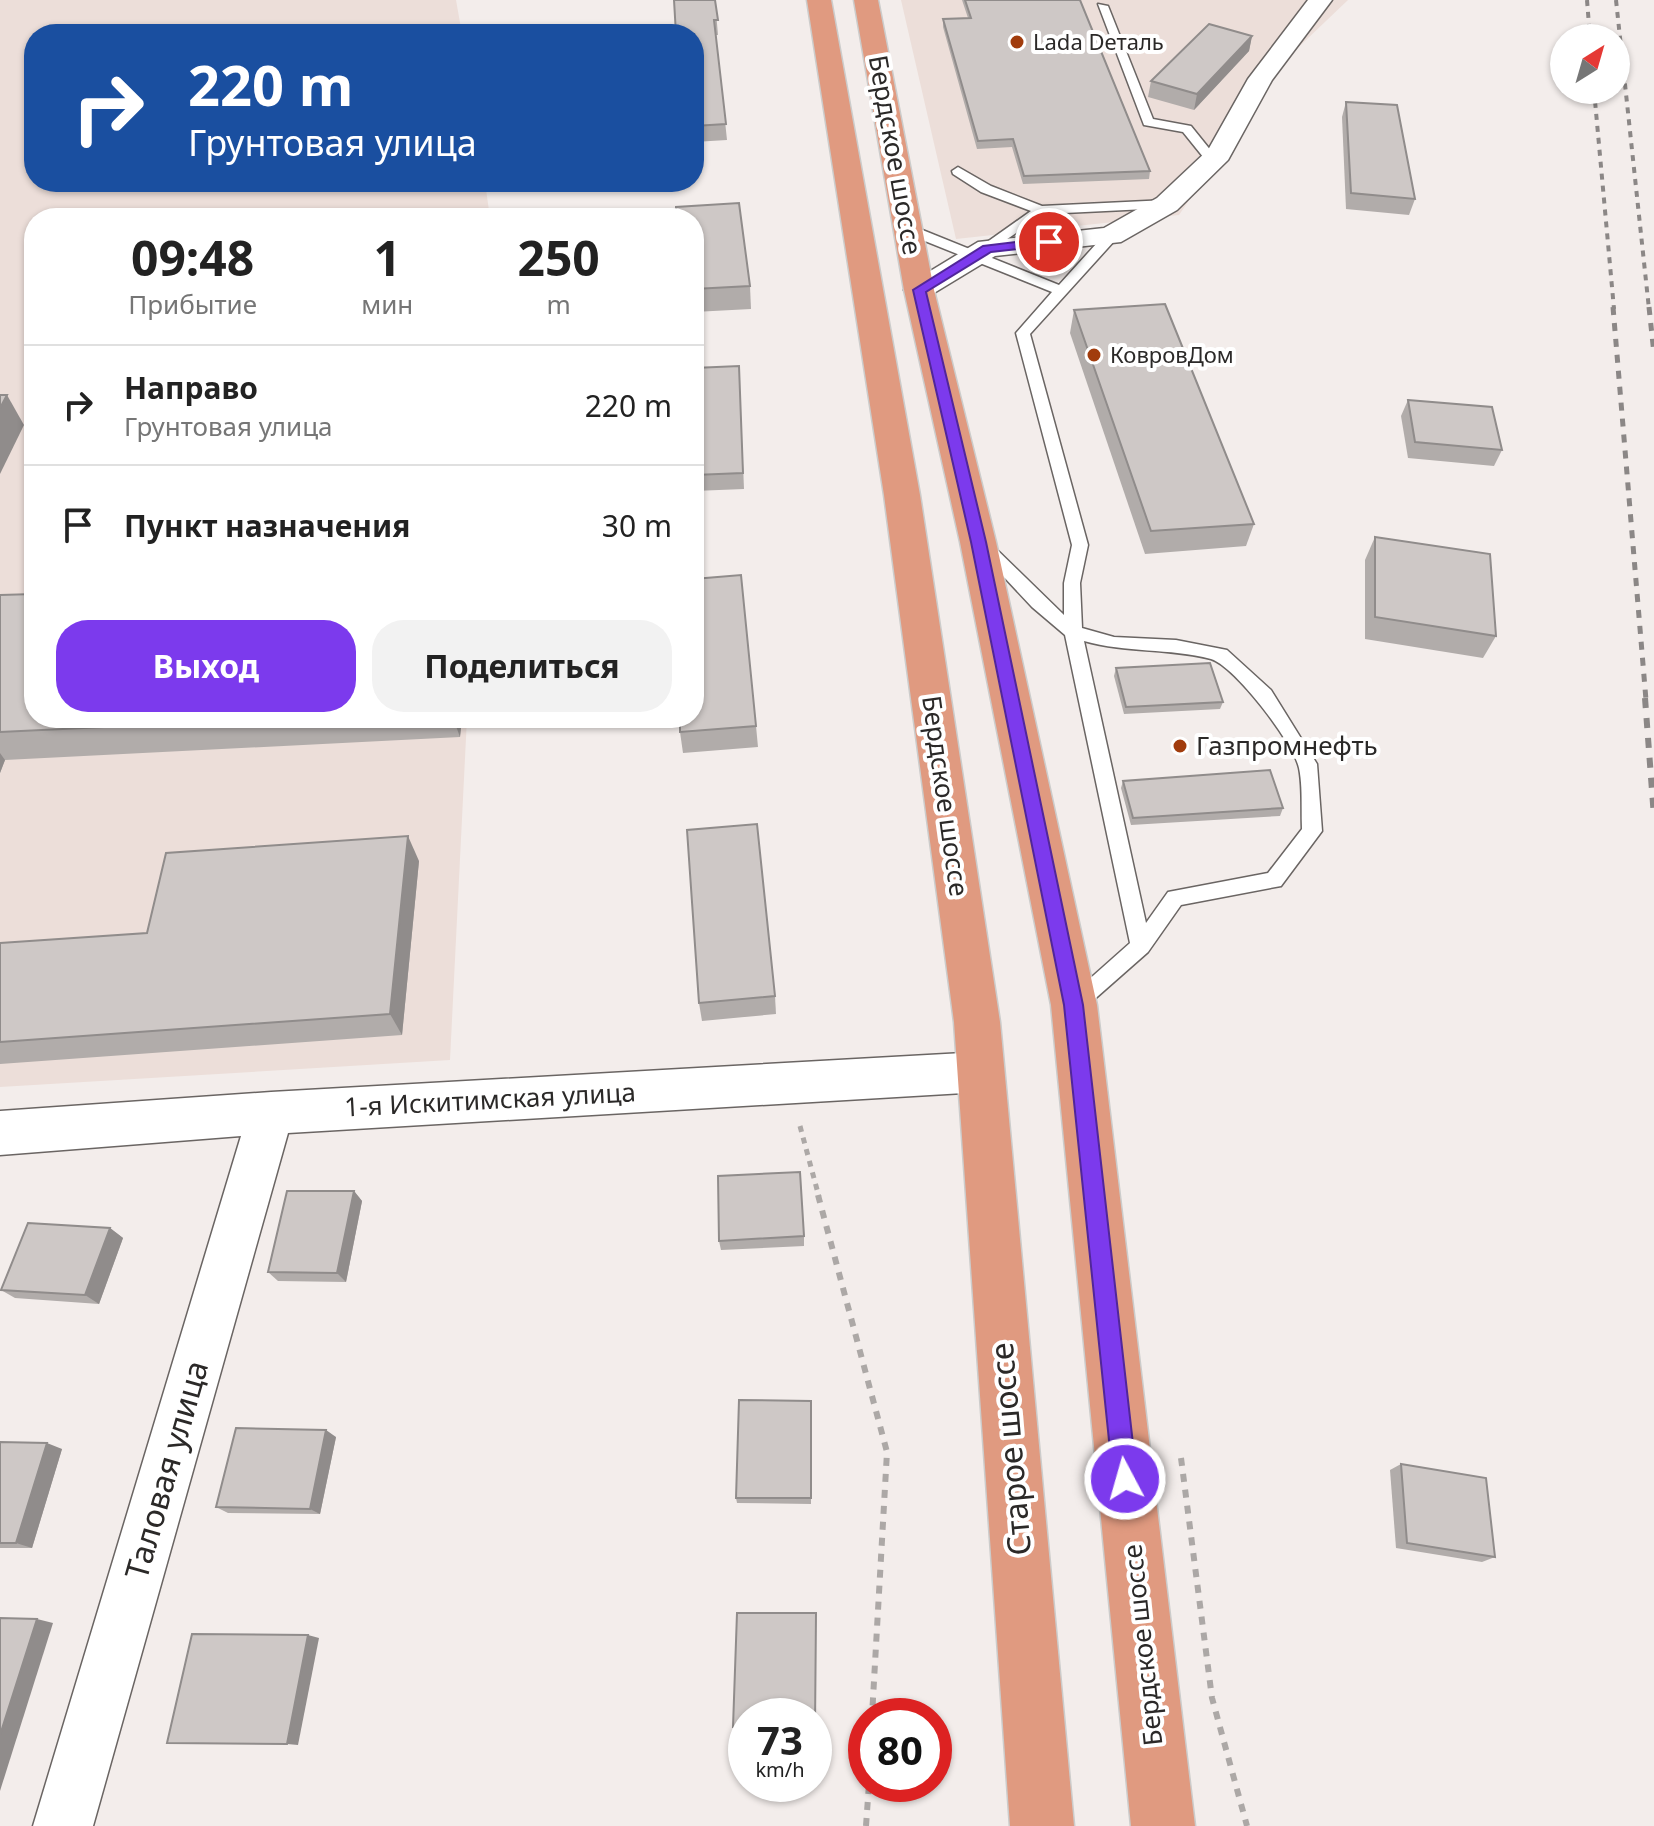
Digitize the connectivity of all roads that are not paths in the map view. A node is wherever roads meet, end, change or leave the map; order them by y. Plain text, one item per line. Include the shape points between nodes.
1 (819, 0) edge
2 (866, 0) edge
3 (1320, 0) edge
4 (1102, 6) dead end
5 (1212, 160) junction
6 (958, 171) dead end
7 (1167, 204) junction
8 (1041, 210) junction
9 (910, 230) junction
10 (1111, 236) junction
11 (982, 252) junction
12 (919, 290) junction
13 (1061, 291) junction
14 (978, 542) junction
15 (1073, 632) junction
16 (1141, 946) junction
17 (1074, 1005) junction
18 (981, 1072) junction
19 (271, 1113) junction
20 (0, 1133) edge
21 (63, 1826) edge
22 (1042, 1826) edge
23 (1163, 1826) edge

1 - 18 highway, Бердское шоссе via 902,495
2 - 9 highway, Бердское шоссе
3 - 5 street via 1260,79
4 - 5 lane via 1148,122 1187,129
5 - 7 street
6 - 8 lane via 986,189
7 - 8 lane
7 - 10 street
8 - 11 lane
9 - 11 lane
9 - 12 highway, Бердское шоссе
10 - 11 street
10 - 13 lane
11 - 12 street
11 - 13 lane
12 - 14 highway, Бердское шоссе
13 - 15 lane via 1023,333 1080,545 1072,583
14 - 15 lane
14 - 17 highway, Бердское шоссе
15 - 16 lane
15 - 16 lane via 1114,643 1221,655 1265,695 1308,764 1312,831 1274,880 1175,898
16 - 17 lane
17 - 23 highway, Бердское шоссе
18 - 19 street, 1-я Искитимская улица
18 - 22 highway, Старое шоссе
19 - 20 street, 1-я Искитимская улица
19 - 21 street, Таловая улица

